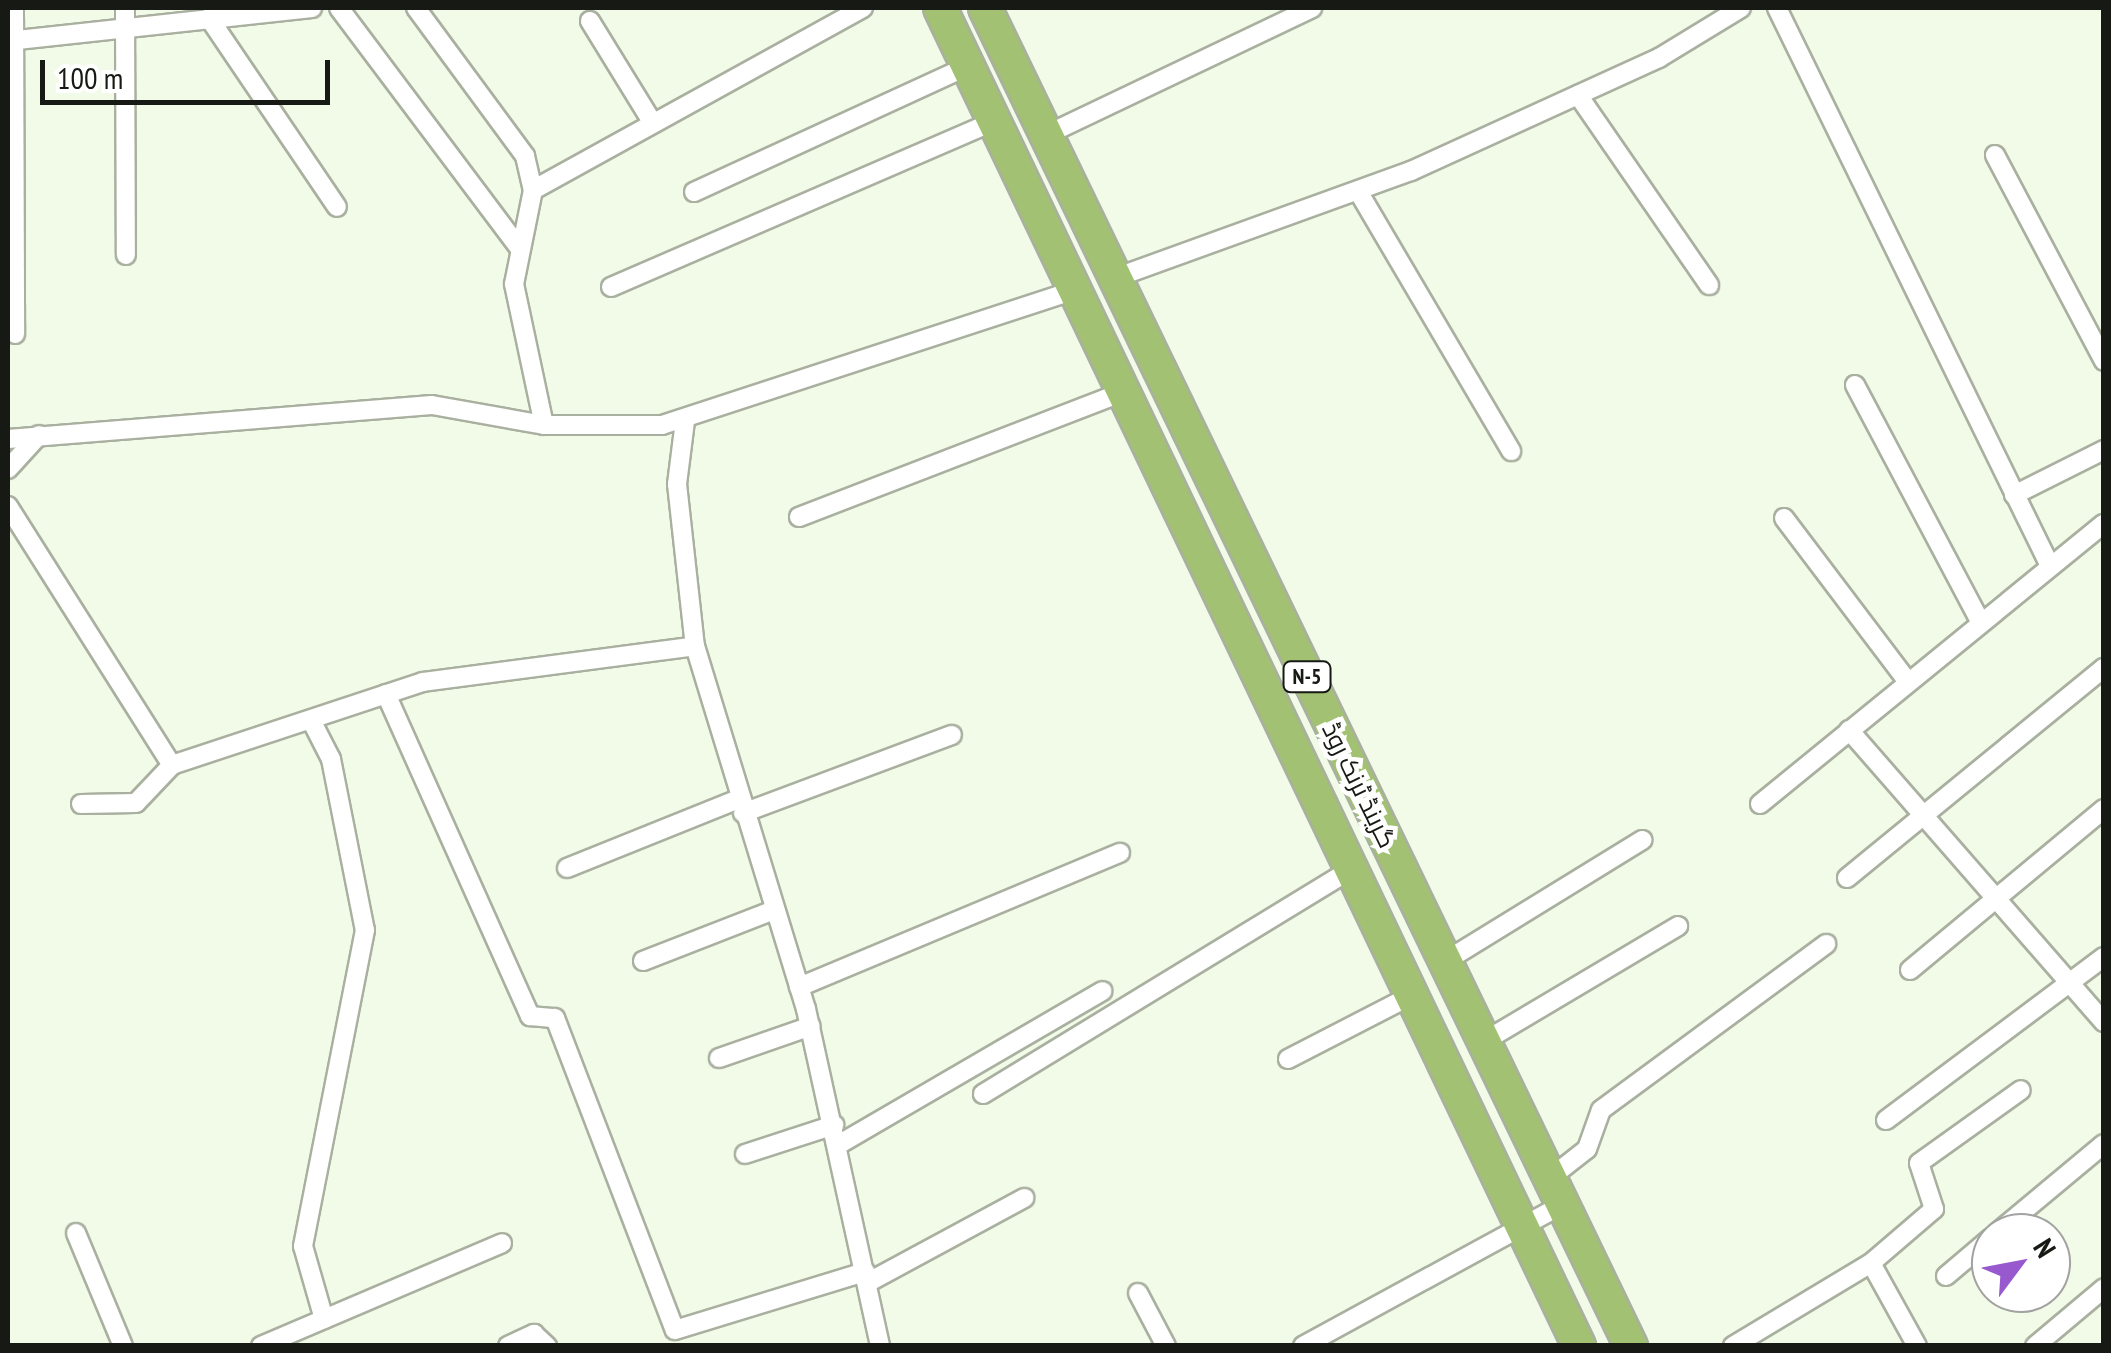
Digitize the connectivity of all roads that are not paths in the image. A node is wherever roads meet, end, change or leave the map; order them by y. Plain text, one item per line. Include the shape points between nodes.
1 (14, 8) edge
2 (125, 8) edge
3 (312, 8) edge
4 (340, 8) edge
5 (416, 8) edge
6 (863, 8) edge
7 (940, 8) edge
8 (985, 8) edge
9 (1312, 8) edge
10 (1741, 8) edge
11 (1777, 8) edge
12 (249, 11) edge
13 (209, 18) junction
14 (590, 20) dead end
15 (126, 28) junction
16 (10, 40) edge
17 (968, 66) junction
18 (1578, 95) junction
19 (651, 120) junction
20 (995, 121) junction
21 (1046, 135) junction
22 (1996, 155) dead end
23 (533, 190) junction
24 (1358, 191) junction
25 (694, 192) dead end
26 (337, 207) dead end
27 (520, 248) junction
28 (126, 254) dead end
29 (1115, 278) junction
30 (1709, 285) dead end
31 (611, 287) dead end
32 (1077, 289) junction
33 (15, 334) dead end
34 (2104, 361) edge
35 (1854, 386) dead end
36 (1127, 391) junction
37 (685, 420) junction
38 (544, 425) junction
39 (39, 435) junction
40 (8, 439) edge
41 (2104, 450) edge
42 (1511, 452) dead end
43 (8, 469) edge
44 (2014, 495) junction
45 (8, 506) edge
46 (798, 517) dead end
47 (1784, 518) dead end
48 (2103, 524) edge
49 (2050, 566) junction
50 (1981, 623) junction
51 (695, 646) junction
52 (2104, 668) edge
53 (1908, 682) junction
54 (386, 694) junction
55 (311, 720) junction
56 (1850, 730) junction
57 (952, 735) dead end
58 (172, 765) junction
59 (81, 804) dead end
60 (1760, 804) dead end
61 (741, 806) junction
62 (2104, 809) edge
63 (1923, 816) junction
64 (1642, 840) dead end
65 (1120, 853) dead end
66 (568, 868) dead end
67 (1351, 869) junction
68 (1847, 878) dead end
69 (1998, 898) junction
70 (774, 910) junction
71 (973, 912) dead end
72 (1678, 926) dead end
73 (1826, 944) dead end
74 (2104, 957) edge
75 (643, 961) dead end
76 (1444, 962) junction
77 (1910, 970) dead end
78 (2068, 981) junction
79 (799, 986) junction
80 (1103, 991) dead end
81 (1410, 996) junction
82 (2104, 1022) edge
83 (810, 1026) junction
84 (1483, 1042) junction
85 (719, 1058) dead end
86 (1288, 1059) dead end
87 (2021, 1090) dead end
88 (983, 1094) dead end
89 (1886, 1120) dead end
90 (834, 1125) junction
91 (2104, 1144) edge
92 (838, 1145) junction
93 (744, 1154) dead end
94 (1556, 1191) junction
95 (1024, 1198) dead end
96 (2021, 1213) edge
97 (1518, 1228) junction
98 (76, 1233) dead end
99 (502, 1243) dead end
100 (1971, 1255) edge
101 (1871, 1262) junction
102 (1946, 1276) dead end
103 (866, 1278) junction
104 (2104, 1288) edge
105 (1138, 1293) dead end
106 (324, 1319) junction
107 (123, 1346) edge
108 (261, 1346) edge
109 (508, 1346) edge
110 (547, 1346) edge
111 (880, 1346) edge
112 (1166, 1346) edge
113 (1303, 1346) edge
114 (1578, 1346) edge
115 (1631, 1346) edge
116 (1733, 1346) edge
117 (1918, 1346) edge
118 (2036, 1346) edge

1 - 16 street
2 - 15 street
3 - 12 street
4 - 27 street
5 - 23 street via 507,126
6 - 19 street via 694,107
7 - 17 highway, گرینڈ ٹرنک روڈ / N-5
8 - 21 highway, گرینڈ ٹرنک روڈ / N-5
9 - 21 street
10 - 18 street
11 - 44 street
12 - 13 street
13 - 15 street
13 - 26 street
14 - 19 street
15 - 16 street
15 - 28 street
16 - 33 street
17 - 20 highway, گرینڈ ٹرنک روڈ / N-5
17 - 25 street
18 - 24 street
18 - 30 street
19 - 23 street
20 - 31 street
20 - 32 highway, گرینڈ ٹرنک روڈ / N-5
21 - 29 highway, گرینڈ ٹرنک روڈ / N-5
22 - 34 street
23 - 27 street
24 - 29 street
24 - 42 street
27 - 38 street via 514,284
29 - 76 highway, گرینڈ ٹرنک روڈ / N-5
32 - 36 highway, گرینڈ ٹرنک روڈ / N-5
32 - 37 street
35 - 50 street
36 - 46 street
36 - 67 highway, گرینڈ ٹرنک روڈ / N-5
37 - 38 street
37 - 51 street via 678,501
38 - 39 street via 432,405
39 - 40 street
39 - 43 street
41 - 44 street
44 - 49 street
45 - 58 street
47 - 53 street
48 - 49 street
49 - 50 street
50 - 53 street
51 - 54 street via 526,663
51 - 61 street
52 - 63 street
53 - 56 street
54 - 55 street
54 - 103 street via 530,1016 556,1018 675,1330
55 - 58 street
55 - 106 street via 330,759 364,930 303,1246
56 - 60 street
56 - 63 street
57 - 61 street
58 - 59 street via 136,803
61 - 66 street
61 - 70 street
62 - 69 street
63 - 68 street
63 - 69 street
64 - 76 street
65 - 79 street
67 - 81 highway, گرینڈ ٹرنک روڈ / N-5
67 - 88 street
69 - 77 street
69 - 78 street
70 - 75 street
70 - 79 street
71 - 79 street
72 - 84 street
73 - 94 street via 1601,1110 1587,1149
74 - 78 street
76 - 84 highway, گرینڈ ٹرنک روڈ / N-5
78 - 82 street
78 - 89 street
79 - 83 street
80 - 92 street
81 - 86 street
81 - 97 highway, گرینڈ ٹرنک روڈ / N-5
83 - 85 street
83 - 90 street
84 - 94 highway, گرینڈ ٹرنک روڈ / N-5
87 - 101 street via 1919,1162 1934,1209
90 - 92 street
90 - 93 street
91 - 96 street
92 - 103 street
94 - 97 street
94 - 115 highway, گرینڈ ٹرنک روڈ / N-5
95 - 103 street
97 - 113 street
97 - 114 highway, گرینڈ ٹرنک روڈ / N-5
98 - 107 street
99 - 106 street
100 - 102 street
101 - 116 street
101 - 117 street
103 - 111 street
104 - 118 street
105 - 112 street
106 - 108 street
109 - 110 street via 534,1334

